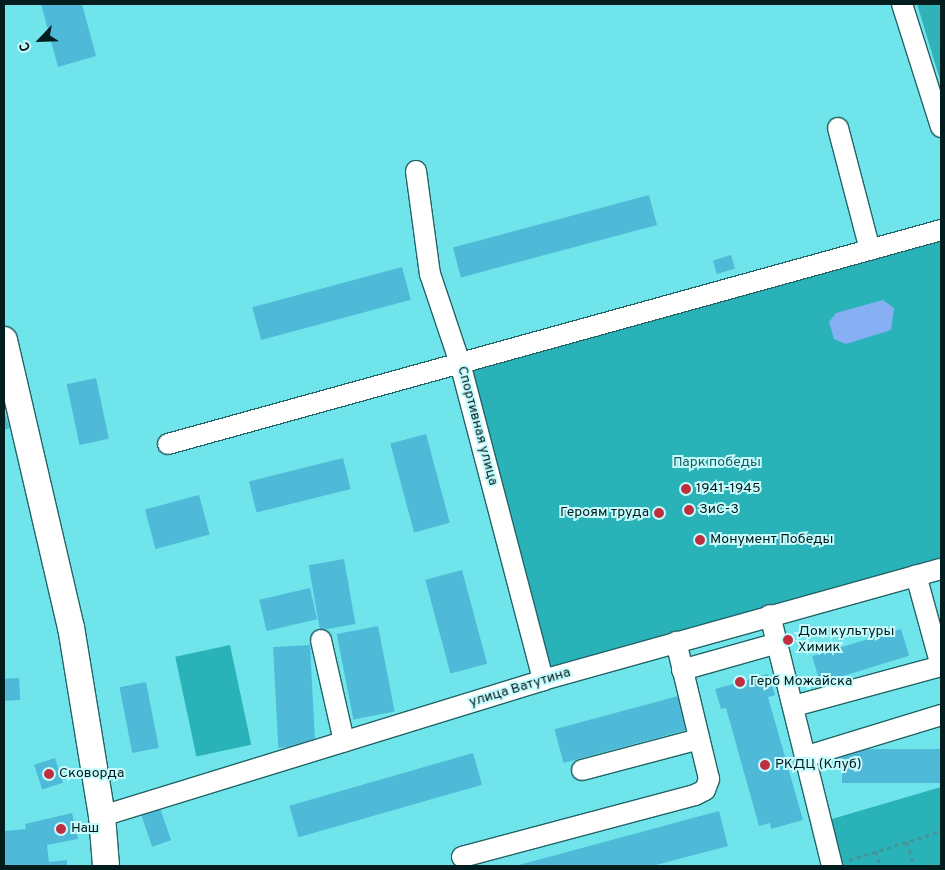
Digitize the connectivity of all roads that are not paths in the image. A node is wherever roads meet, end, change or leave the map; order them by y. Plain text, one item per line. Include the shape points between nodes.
1 (902, 4) edge
2 (941, 127) edge
3 (838, 128) dead end
4 (416, 171) dead end
5 (941, 230) edge
6 (870, 250) junction
7 (4, 340) edge
8 (460, 363) junction
9 (168, 444) dead end
10 (941, 569) edge
11 (916, 575) junction
12 (770, 614) junction
13 (321, 640) dead end
14 (676, 642) junction
15 (778, 643) junction
16 (682, 670) junction
17 (543, 680) junction
18 (794, 706) junction
19 (941, 715) edge
20 (699, 739) junction
21 (344, 741) junction
22 (807, 756) junction
23 (582, 770) dead end
24 (102, 816) junction
25 (462, 857) dead end
26 (835, 865) edge
27 (106, 866) edge

1 - 2 street
3 - 6 street
4 - 8 street, Спортивная улица via 430,274
5 - 6 street
6 - 8 street
7 - 24 main road via 71,627
8 - 9 street
8 - 17 street, Спортивная улица
10 - 11 street, улица Ватутина
11 - 12 street, улица Ватутина
11 - 18 street via 941,666
12 - 14 street, улица Ватутина
12 - 15 street
13 - 21 street
14 - 16 street
14 - 17 street, улица Ватутина
15 - 16 street
15 - 18 street
16 - 20 street
17 - 21 street, улица Ватутина
18 - 22 street
19 - 22 street
20 - 23 street
20 - 25 street via 709,779 700,794
21 - 24 street, улица Ватутина
22 - 26 street
24 - 27 main road

